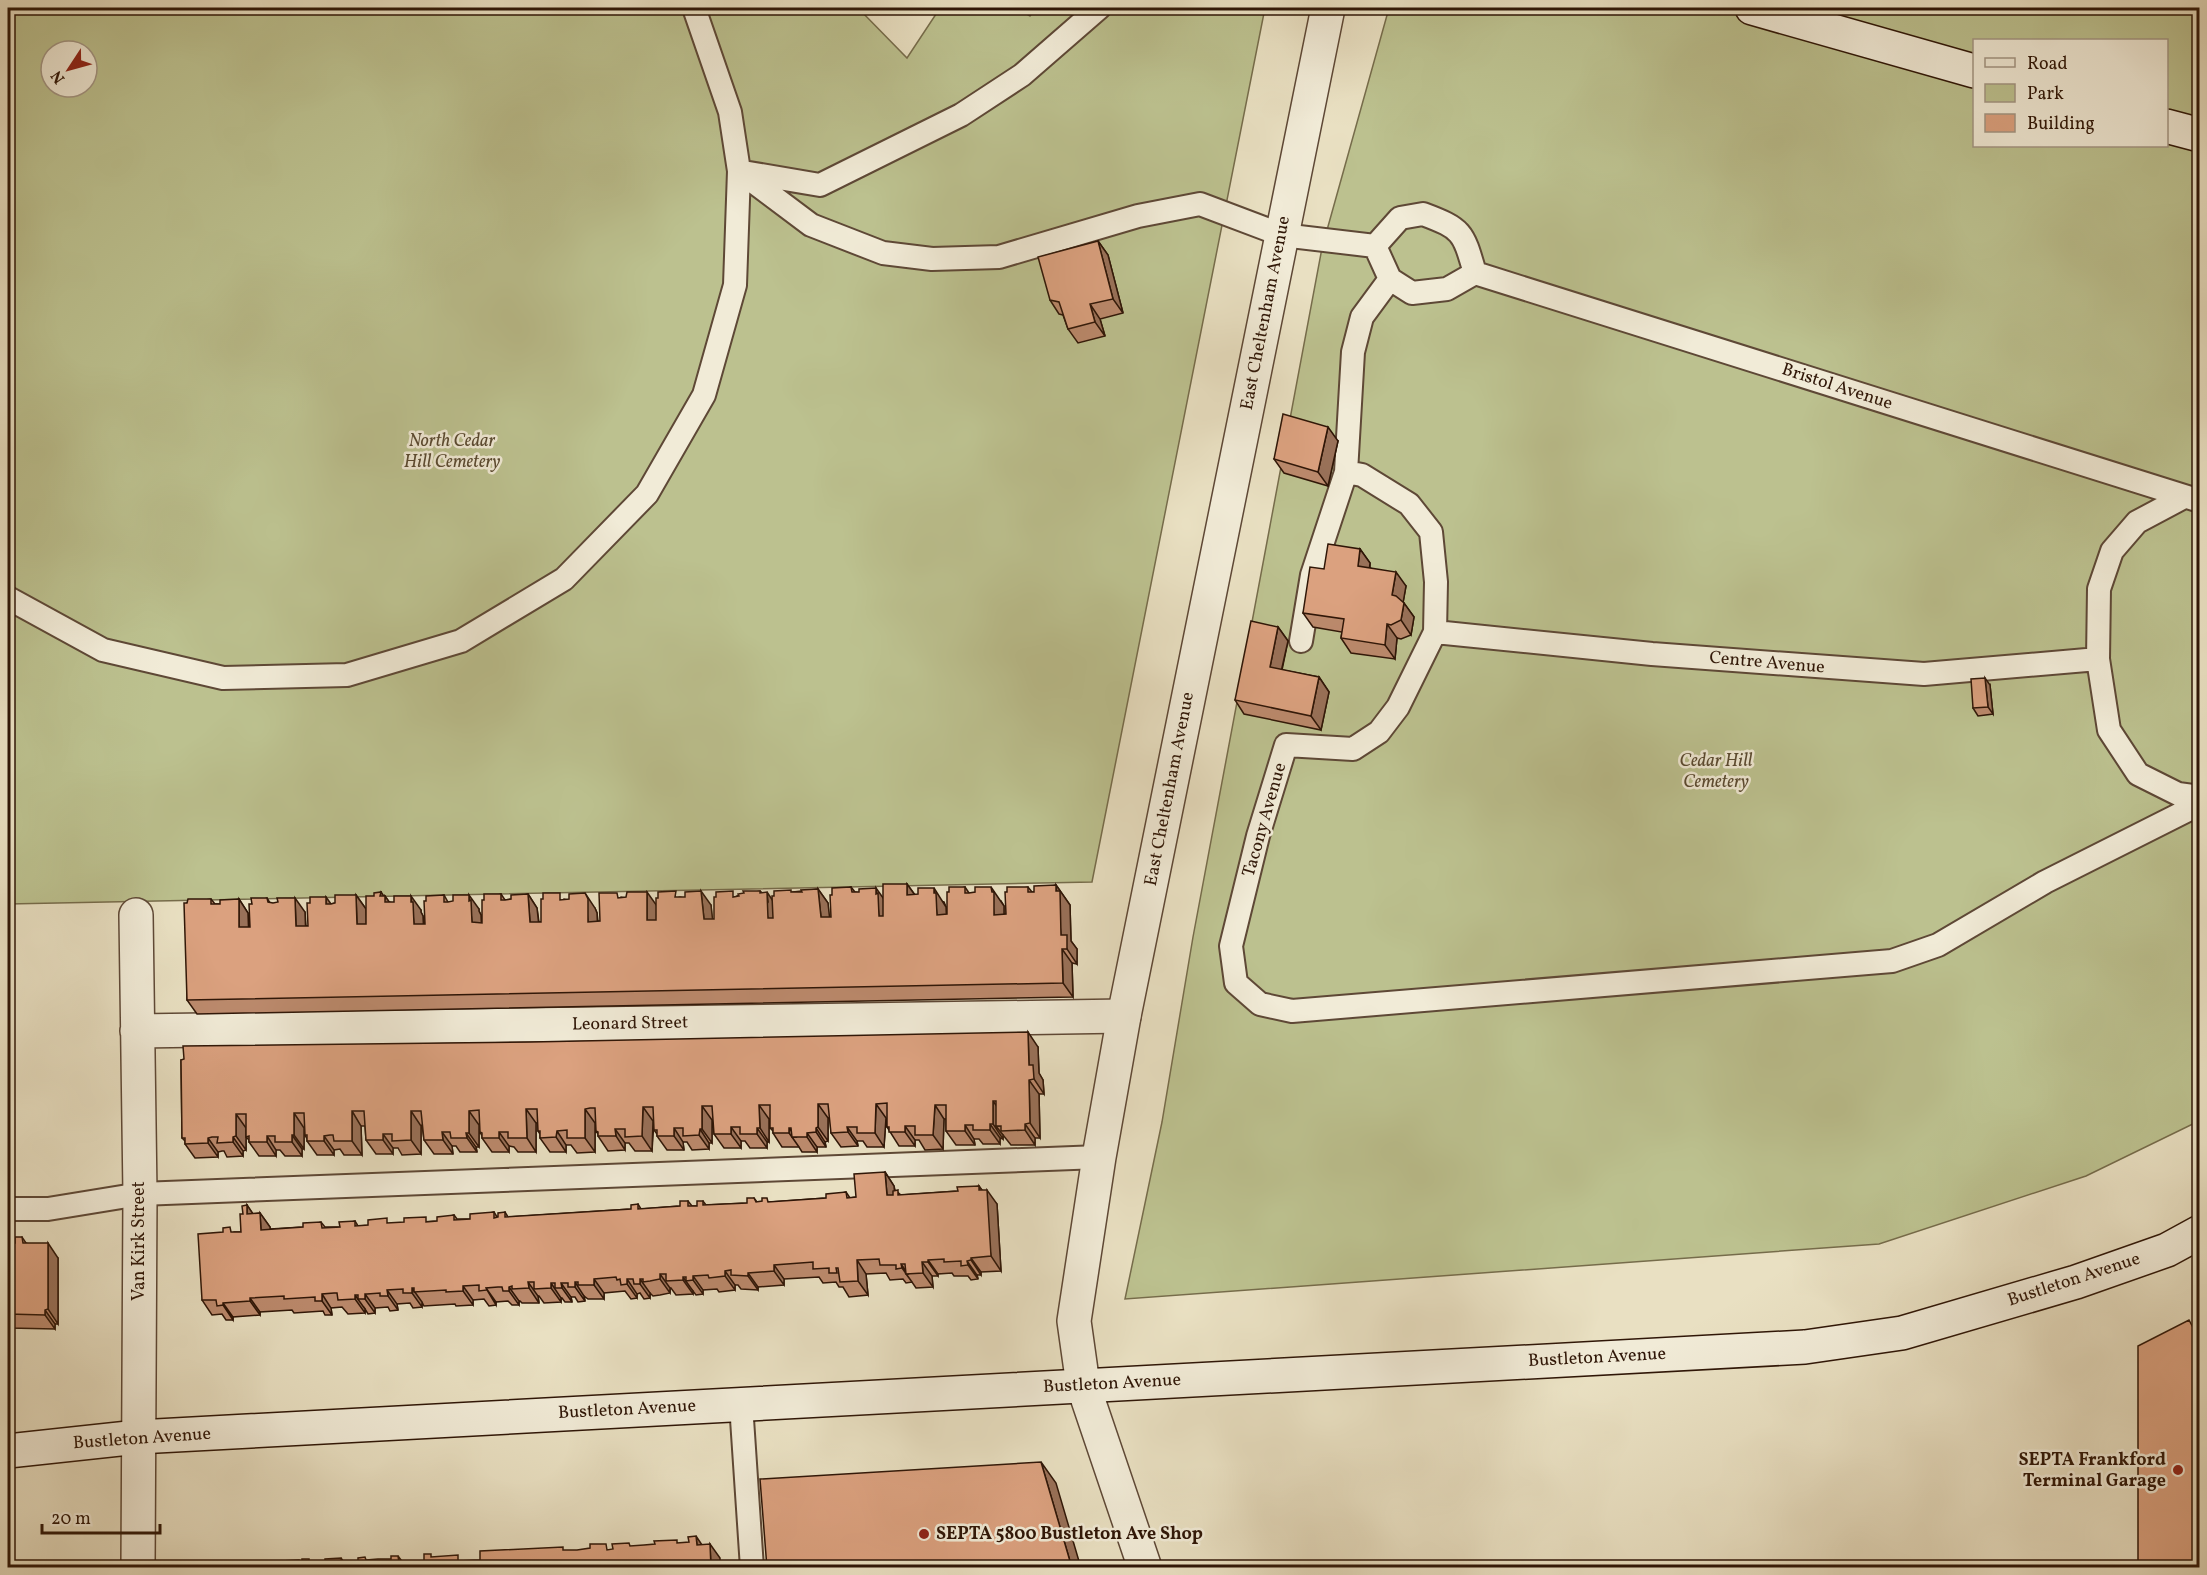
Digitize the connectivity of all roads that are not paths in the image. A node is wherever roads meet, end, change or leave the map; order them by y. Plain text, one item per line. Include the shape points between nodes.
1 (694, 8) edge
2 (1099, 8) edge
3 (1328, 8) edge
4 (1752, 8) edge
5 (1973, 71) edge
6 (2168, 127) edge
7 (2199, 135) edge
8 (739, 171) junction
9 (1282, 235) junction
10 (1376, 246) junction
11 (1475, 273) junction
12 (1390, 279) junction
13 (1346, 472) junction
14 (2192, 499) edge
15 (8, 598) edge
16 (1436, 632) junction
17 (1301, 641) dead end
18 (2098, 659) junction
19 (2199, 797) edge
20 (2199, 804) edge
21 (136, 915) dead end
22 (1124, 1016) junction
23 (137, 1031) junction
24 (1099, 1157) junction
25 (140, 1194) junction
26 (8, 1209) edge
27 (2199, 1232) edge
28 (1083, 1385) junction
29 (741, 1404) junction
30 (138, 1437) junction
31 (8, 1451) edge
32 (138, 1568) edge
33 (752, 1568) edge
34 (1145, 1568) edge

1 - 8 lane via 730,112
2 - 8 lane via 1022,75 962,115 820,185
3 - 9 street, East Cheltenham Avenue
4 - 5 street
6 - 7 street
8 - 9 lane via 811,225 883,253 932,259 999,257 1138,216 1200,204
8 - 15 lane via 735,285 704,395 647,494 564,579 461,641 347,675 223,678 103,650
9 - 10 lane
9 - 22 street, East Cheltenham Avenue
10 - 11 lane via 1400,218 1423,213 1450,224 1465,240
10 - 12 lane
11 - 12 lane via 1448,289 1412,293
11 - 14 lane, Bristol Avenue
12 - 13 lane via 1362,317 1353,352
13 - 16 lane, Tacony Avenue via 1362,475 1409,504 1431,532
13 - 17 lane via 1312,575
14 - 18 lane via 2137,522 2112,551 2099,589
16 - 18 lane, Centre Avenue via 1652,654 1924,674
16 - 20 lane, Tacony Avenue via 1398,708 1379,732 1353,749 1286,745 1231,946 1236,983 1260,1004 1292,1011 1892,961 1938,945 2045,882
18 - 19 lane via 2109,730 2138,774 2178,794
21 - 23 street, Van Kirk Street
22 - 23 street, Leonard Street
22 - 24 street, East Cheltenham Avenue
23 - 25 street, Van Kirk Street
24 - 25 lane
24 - 28 street, East Cheltenham Avenue via 1074,1322
25 - 26 lane via 48,1209
25 - 30 street, Van Kirk Street
27 - 28 street, Bustleton Avenue via 2167,1250 2076,1282 1902,1333 1805,1347
28 - 29 street, Bustleton Avenue
28 - 34 street, East Cheltenham Avenue
29 - 30 street, Bustleton Avenue
29 - 33 lane
30 - 31 street, Bustleton Avenue
30 - 32 street, Van Kirk Street

